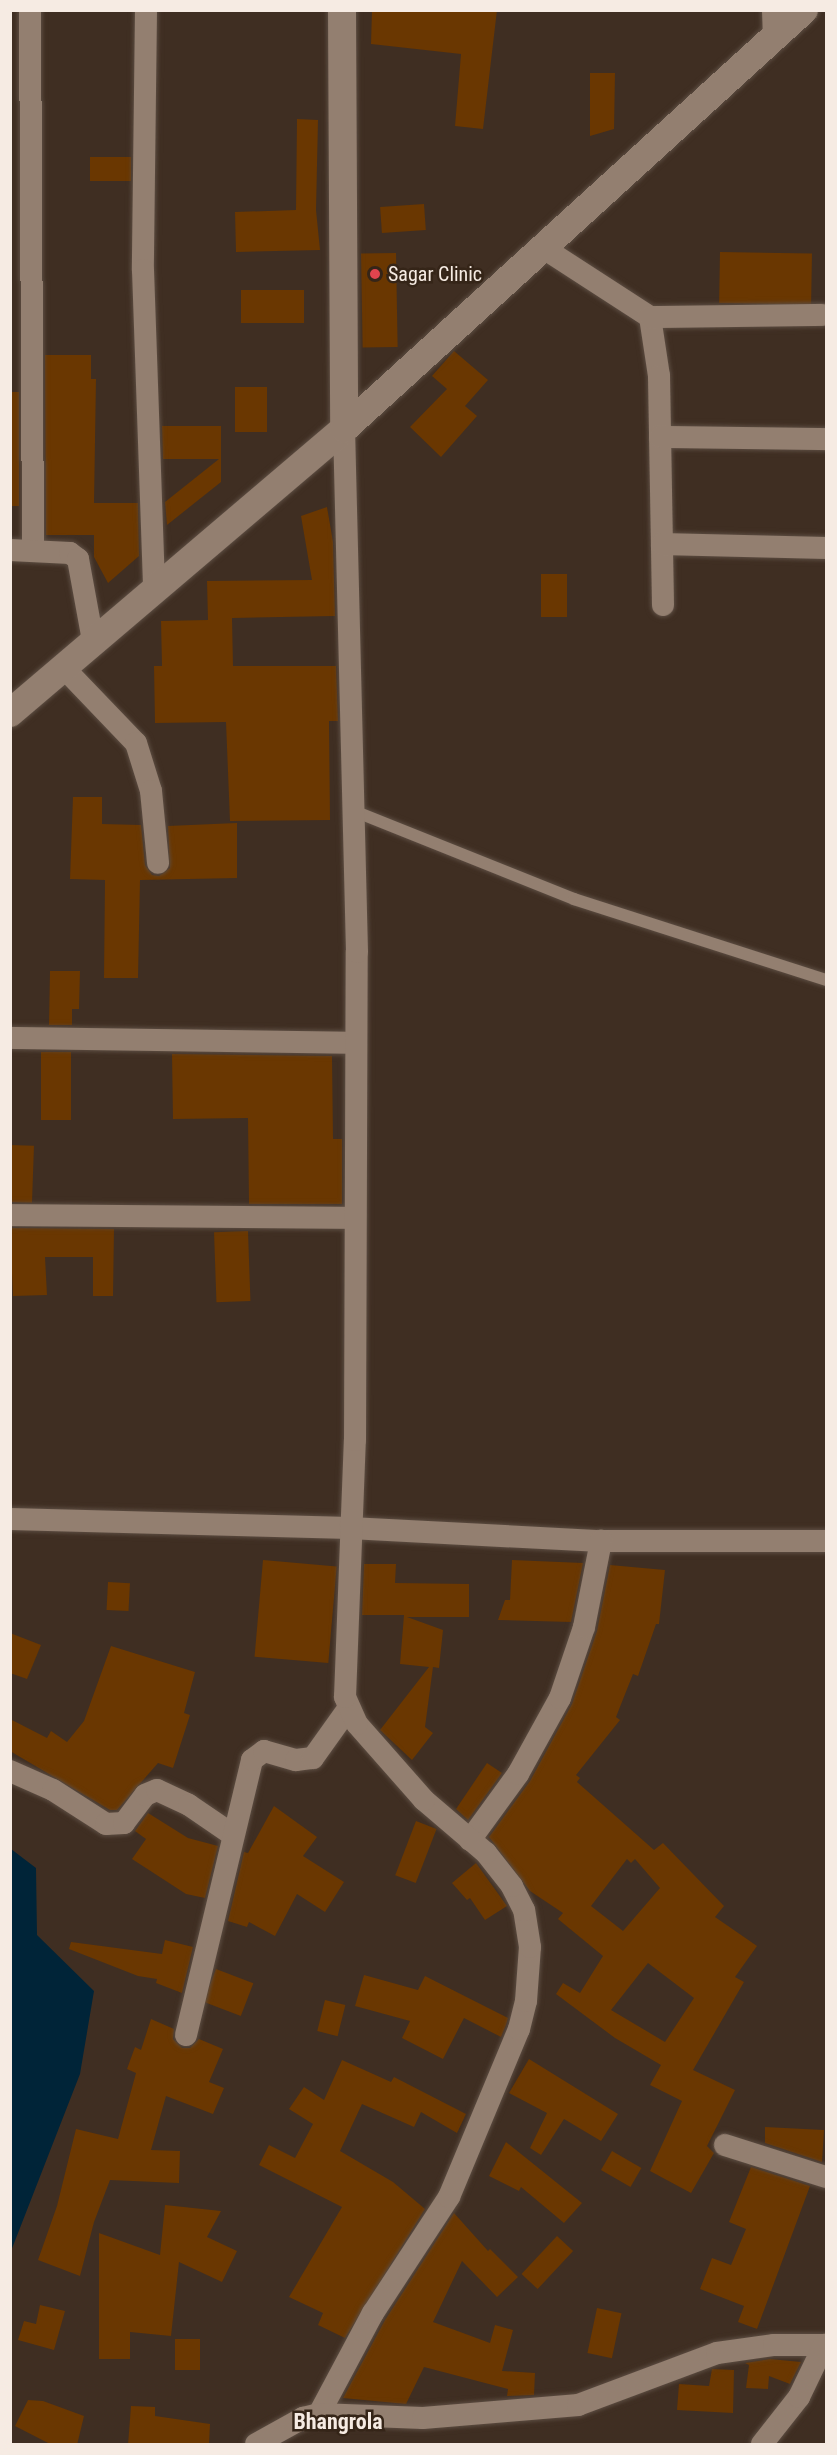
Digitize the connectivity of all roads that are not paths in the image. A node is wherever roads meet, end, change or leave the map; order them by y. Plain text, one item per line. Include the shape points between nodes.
1 (30, 10) edge
2 (146, 10) edge
3 (342, 10) edge
4 (804, 10) edge
5 (774, 24) edge
6 (544, 249) junction
7 (822, 315) dead end
8 (650, 317) junction
9 (344, 429) junction
10 (660, 437) junction
11 (826, 439) edge
12 (662, 544) junction
13 (826, 548) edge
14 (10, 550) edge
15 (33, 550) junction
16 (154, 587) junction
17 (663, 605) dead end
18 (93, 641) junction
19 (63, 667) junction
20 (10, 713) edge
21 (354, 811) junction
22 (158, 863) dead end
23 (826, 980) edge
24 (10, 1038) edge
25 (356, 1043) junction
26 (10, 1215) edge
27 (355, 1218) junction
28 (10, 1520) edge
29 (350, 1528) junction
30 (601, 1541) junction
31 (826, 1541) edge
32 (348, 1708) junction
33 (10, 1771) edge
34 (233, 1835) junction
35 (470, 1840) junction
36 (186, 2035) dead end
37 (725, 2145) dead end
38 (826, 2176) edge
39 (825, 2345) edge
40 (320, 2414) junction
41 (256, 2445) edge
42 (762, 2445) edge

1 - 15 street
2 - 16 street via 143,270
3 - 9 street
4 - 5 street
5 - 6 street
6 - 8 street
6 - 9 street
7 - 8 street
8 - 10 street via 657,349
9 - 16 street
9 - 21 street
10 - 11 street
10 - 12 street
12 - 13 street
12 - 17 street
14 - 15 street
15 - 18 street via 70,553 78,559
16 - 18 street
18 - 19 street
19 - 20 street
19 - 22 street via 136,743 152,791
21 - 23 lane via 574,899
21 - 25 street
24 - 25 street
25 - 27 street
26 - 27 street
27 - 29 street via 355,1440
28 - 29 street
29 - 30 street
29 - 32 street via 344,1680
30 - 31 street
30 - 35 street via 584,1627 560,1698 518,1774
32 - 34 street via 314,1758 296,1760 264,1751 252,1760
32 - 35 street via 424,1800
33 - 34 street via 53,1790 106,1824 124,1823 145,1795 157,1790 189,1805
34 - 36 street
35 - 40 street via 486,1853 524,1910 530,1947 526,2001 519,2029 449,2197 373,2313
37 - 38 street
39 - 40 street via 774,2345 717,2353 578,2405 423,2418
39 - 42 street via 799,2397
40 - 41 street via 303,2418

